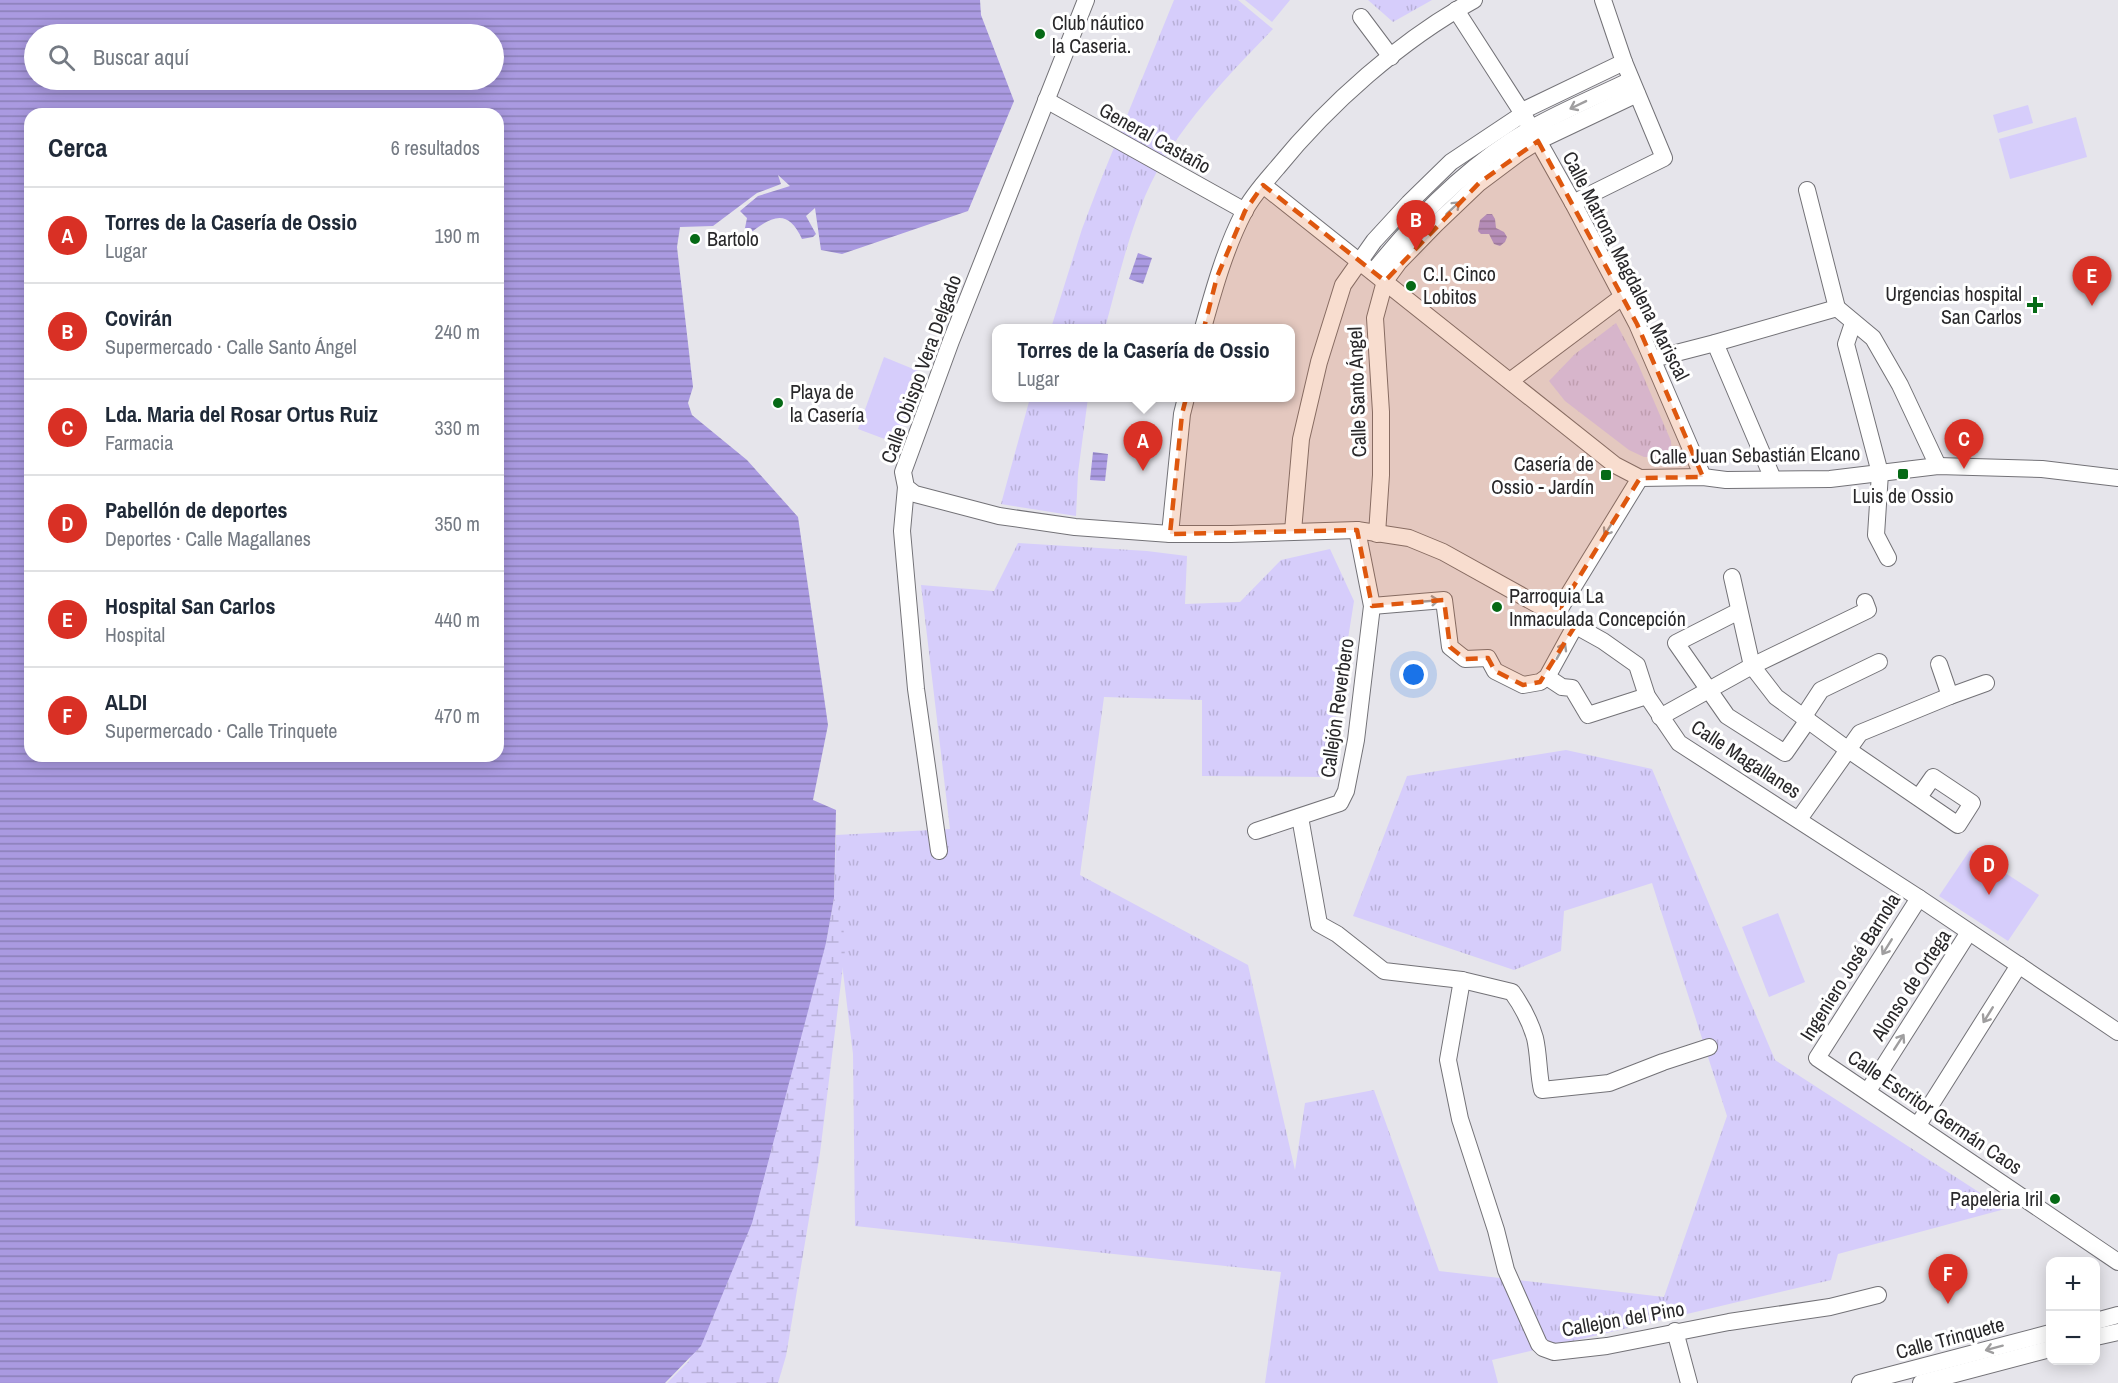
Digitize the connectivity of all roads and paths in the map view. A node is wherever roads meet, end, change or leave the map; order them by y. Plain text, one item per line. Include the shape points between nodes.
1 (1086, 0) edge
2 (1474, 0) edge
3 (1603, 0) edge
4 (1456, 10) junction
5 (1361, 17) dead end
6 (1391, 57) junction
7 (1624, 62) junction
8 (1634, 87) junction
9 (1046, 100) junction
10 (1528, 124) junction
11 (1263, 185) junction
12 (1807, 190) dead end
13 (1573, 203) junction
14 (1245, 211) junction
15 (1359, 261) junction
16 (1379, 277) junction
17 (1622, 297) junction
18 (1837, 308) junction
19 (1853, 323) junction
20 (1204, 324) edge
21 (1715, 343) junction
22 (1653, 359) junction
23 (1509, 381) junction
24 (1185, 402) edge
25 (1938, 466) junction
26 (1880, 473) junction
27 (1703, 477) junction
28 (1640, 478) junction
29 (1773, 478) junction
30 (2118, 478) edge
31 (906, 487) junction
32 (1357, 530) junction
33 (1293, 531) junction
34 (1170, 534) junction
35 (1377, 534) junction
36 (1888, 558) dead end
37 (1732, 577) dead end
38 (1372, 606) junction
39 (1866, 606) dead end
40 (1739, 611) junction
41 (1556, 615) junction
42 (1575, 626) junction
43 (1879, 662) dead end
44 (1939, 664) dead end
45 (1752, 666) junction
46 (1547, 677) junction
47 (1986, 683) dead end
48 (1709, 690) junction
49 (1647, 696) junction
50 (1950, 696) junction
51 (1660, 717) junction
52 (1806, 718) junction
53 (1847, 749) junction
54 (1919, 797) dead end
55 (1300, 817) junction
56 (1799, 819) junction
57 (1256, 831) dead end
58 (939, 851) dead end
59 (1919, 898) junction
60 (1970, 932) junction
61 (2019, 965) junction
62 (1462, 980) junction
63 (2118, 1032) edge
64 (1709, 1047) dead end
65 (1817, 1059) joint
66 (1868, 1091) junction
67 (1917, 1125) junction
68 (2118, 1262) edge
69 (1878, 1295) dead end
70 (2118, 1315) edge
71 (2100, 1320) edge
72 (1675, 1331) junction
73 (2118, 1332) edge
74 (2046, 1334) edge
75 (2100, 1336) edge
76 (2046, 1350) edge
77 (1689, 1383) edge
78 (1860, 1383) edge
79 (1921, 1383) edge

1 - 9 street, Calle Obispo Vera Delgado
2 - 4 street
3 - 7 street
4 - 6 street
4 - 10 street, Calle Matrona Magdalena Mariscal
5 - 6 street
6 - 11 street via 1324,116
7 - 8 street
7 - 10 street
8 - 10 street, Calle Santo Ángel
8 - 13 street via 1664,158
9 - 14 street, General Castaño
9 - 31 street, Calle Obispo Vera Delgado via 903,472
10 - 13 street, Calle Matrona Magdalena Mariscal
10 - 15 street, Calle Santo Ángel via 1451,162 1408,203
10 - 16 street, Calle Santo Ángel via 1463,176 1422,216
11 - 14 street
11 - 15 street, Calle Juan Sebastián Elcano
12 - 18 street
13 - 17 street, Calle Matrona Magdalena Mariscal
14 - 20 street via 1217,277
15 - 16 street, Calle Juan Sebastián Elcano
15 - 33 street, Calle Santo Ángel via 1343,285 1319,362 1301,439
16 - 23 street, Calle Juan Sebastián Elcano
16 - 35 street, Calle Santo Ángel via 1375,318 1381,412
17 - 22 street, Calle Matrona Magdalena Mariscal
17 - 23 street
18 - 19 street
18 - 21 street
19 - 25 street via 1873,338
19 - 26 street via 1846,344
21 - 22 street
21 - 29 street
22 - 27 street, Calle Matrona Magdalena Mariscal
23 - 28 street, Calle Juan Sebastián Elcano via 1615,465
24 - 34 street
25 - 26 street, Calle Juan Sebastián Elcano
25 - 30 street, Calle Juan Sebastián Elcano
26 - 29 street, Calle Juan Sebastián Elcano via 1830,479
26 - 36 street via 1876,535
27 - 28 street, Calle Juan Sebastián Elcano
27 - 29 street, Calle Juan Sebastián Elcano
28 -> 41 street
31 - 34 street, Calle Obispo Vera Delgado via 915,494 999,516
31 - 58 street via 902,531 916,689
32 - 33 street, Calle Magallanes
32 - 35 street, Calle Magallanes
32 - 38 street, Callejón Reverbero
33 - 34 street, Calle Obispo Vera Delgado
35 - 41 street, Calle Magallanes via 1409,538 1443,552
37 - 40 street
38 -> 46 street via 1444,600 1450,647 1465,659 1488,657 1495,671 1523,685
38 - 55 street, Callejón Reverbero via 1346,791 1340,803
39 - 45 street
40 - 45 street
40 - 48 street via 1676,643
41 - 42 street, Calle Magallanes
46 -> 42 street
42 - 49 street, Calle Magallanes via 1637,664
43 - 52 street via 1821,690
44 - 50 street
45 - 48 street
45 - 52 street via 1776,697
46 - 49 street via 1572,688 1588,715
47 - 50 street
48 - 51 street
48 - 52 street via 1727,716 1785,753
49 - 51 street, Calle Magallanes
50 - 53 street via 1860,733
51 - 56 street, Calle Magallanes via 1679,743
52 - 53 street
53 - 54 street
53 - 56 street
55 - 57 street, Callejón Reverbero
55 - 62 street via 1318,924 1337,933 1384,971
56 - 59 street, Calle Magallanes
59 - 60 street, Calle Magallanes
59 -> 65 street, Ingeniero José Barnola
60 - 61 street, Calle Magallanes
66 -> 60 street, Alonso de Ortega
61 - 63 street, Calle Magallanes
61 -> 67 street
62 - 64 street via 1512,992 1535,1039 1542,1090 1609,1083
62 - 72 street, Callejon del Pino via 1448,1060 1460,1119 1506,1270 1539,1344 1548,1351 1564,1352
65 - 66 street, Calle Escritor Germán Caos
66 - 67 street, Calle Escritor Germán Caos
67 - 68 street, Calle Escritor Germán Caos
69 - 72 street, Callejon del Pino via 1830,1307
70 - 71 street
72 - 77 street
73 - 75 street
74 -> 78 street, Calle Trinquete
76 - 79 street, Calle Trinquete

